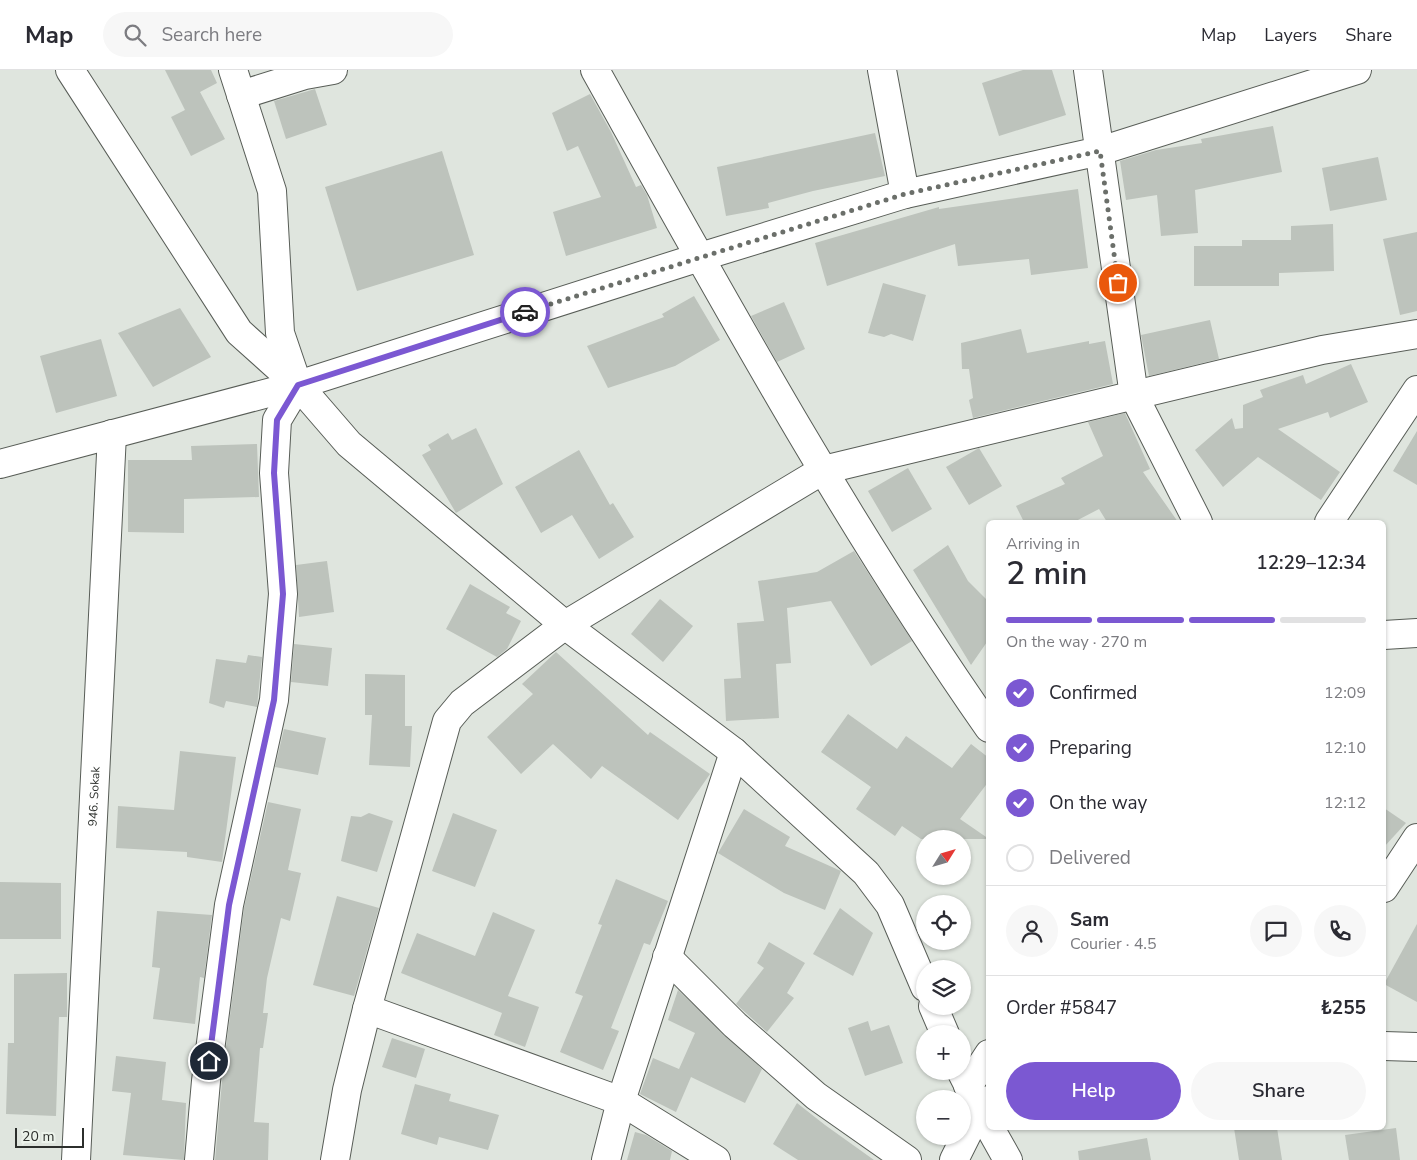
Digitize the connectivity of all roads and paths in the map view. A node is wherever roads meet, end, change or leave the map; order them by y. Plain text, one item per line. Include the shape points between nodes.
1 (70, 70) edge
2 (333, 70) edge
3 (595, 70) edge
4 (882, 70) edge
5 (1088, 70) edge
6 (1357, 70) edge
7 (237, 82) edge
8 (1100, 151) junction
9 (905, 194) junction
10 (700, 257) junction
11 (1417, 334) edge
12 (298, 385) junction
13 (1417, 390) edge
14 (1134, 396) junction
15 (112, 434) junction
16 (0, 464) edge
17 (823, 470) junction
18 (1197, 520) edge
19 (1330, 520) edge
20 (565, 625) junction
21 (1417, 633) edge
22 (1386, 635) edge
23 (986, 723) edge
24 (734, 752) junction
25 (1417, 838) edge
26 (1386, 885) edge
27 (667, 957) junction
28 (916, 966) edge
29 (367, 1009) junction
30 (1386, 1046) edge
31 (1417, 1047) edge
32 (986, 1069) edge
33 (621, 1100) junction
34 (979, 1103) edge
35 (986, 1117) edge
36 (993, 1130) edge
37 (76, 1160) edge
38 (199, 1160) edge
39 (335, 1160) edge
40 (606, 1160) edge
41 (716, 1160) edge
42 (907, 1160) edge
43 (954, 1160) edge
44 (1008, 1160) edge

1 - 12 street via 239,332
2 - 7 street
3 - 10 street
4 - 9 street
5 - 8 street
6 - 8 street
7 - 12 street via 272,191 280,333
8 - 9 street
8 - 14 street
9 - 10 street
10 - 12 street
10 - 17 street
11 - 14 street via 1322,350
12 - 15 street
12 - 20 street via 349,444
12 - 38 street via 277,420 274,473 283,594 274,700 229,905
13 - 19 street
14 - 17 street
14 - 18 street
15 - 16 street
15 - 37 street, 946. Sokak
17 - 20 street
17 - 23 street
20 - 24 street
20 - 29 street via 462,703 446,721
21 - 22 street
24 - 27 street
24 - 28 street via 866,873 890,905
25 - 26 street
27 - 33 street
27 - 42 street via 734,1025 816,1096
29 - 33 street
29 - 39 street via 347,1090
30 - 31 street
32 - 34 street
33 - 40 street
33 - 41 street
34 - 35 street
34 - 43 street
36 - 44 street

